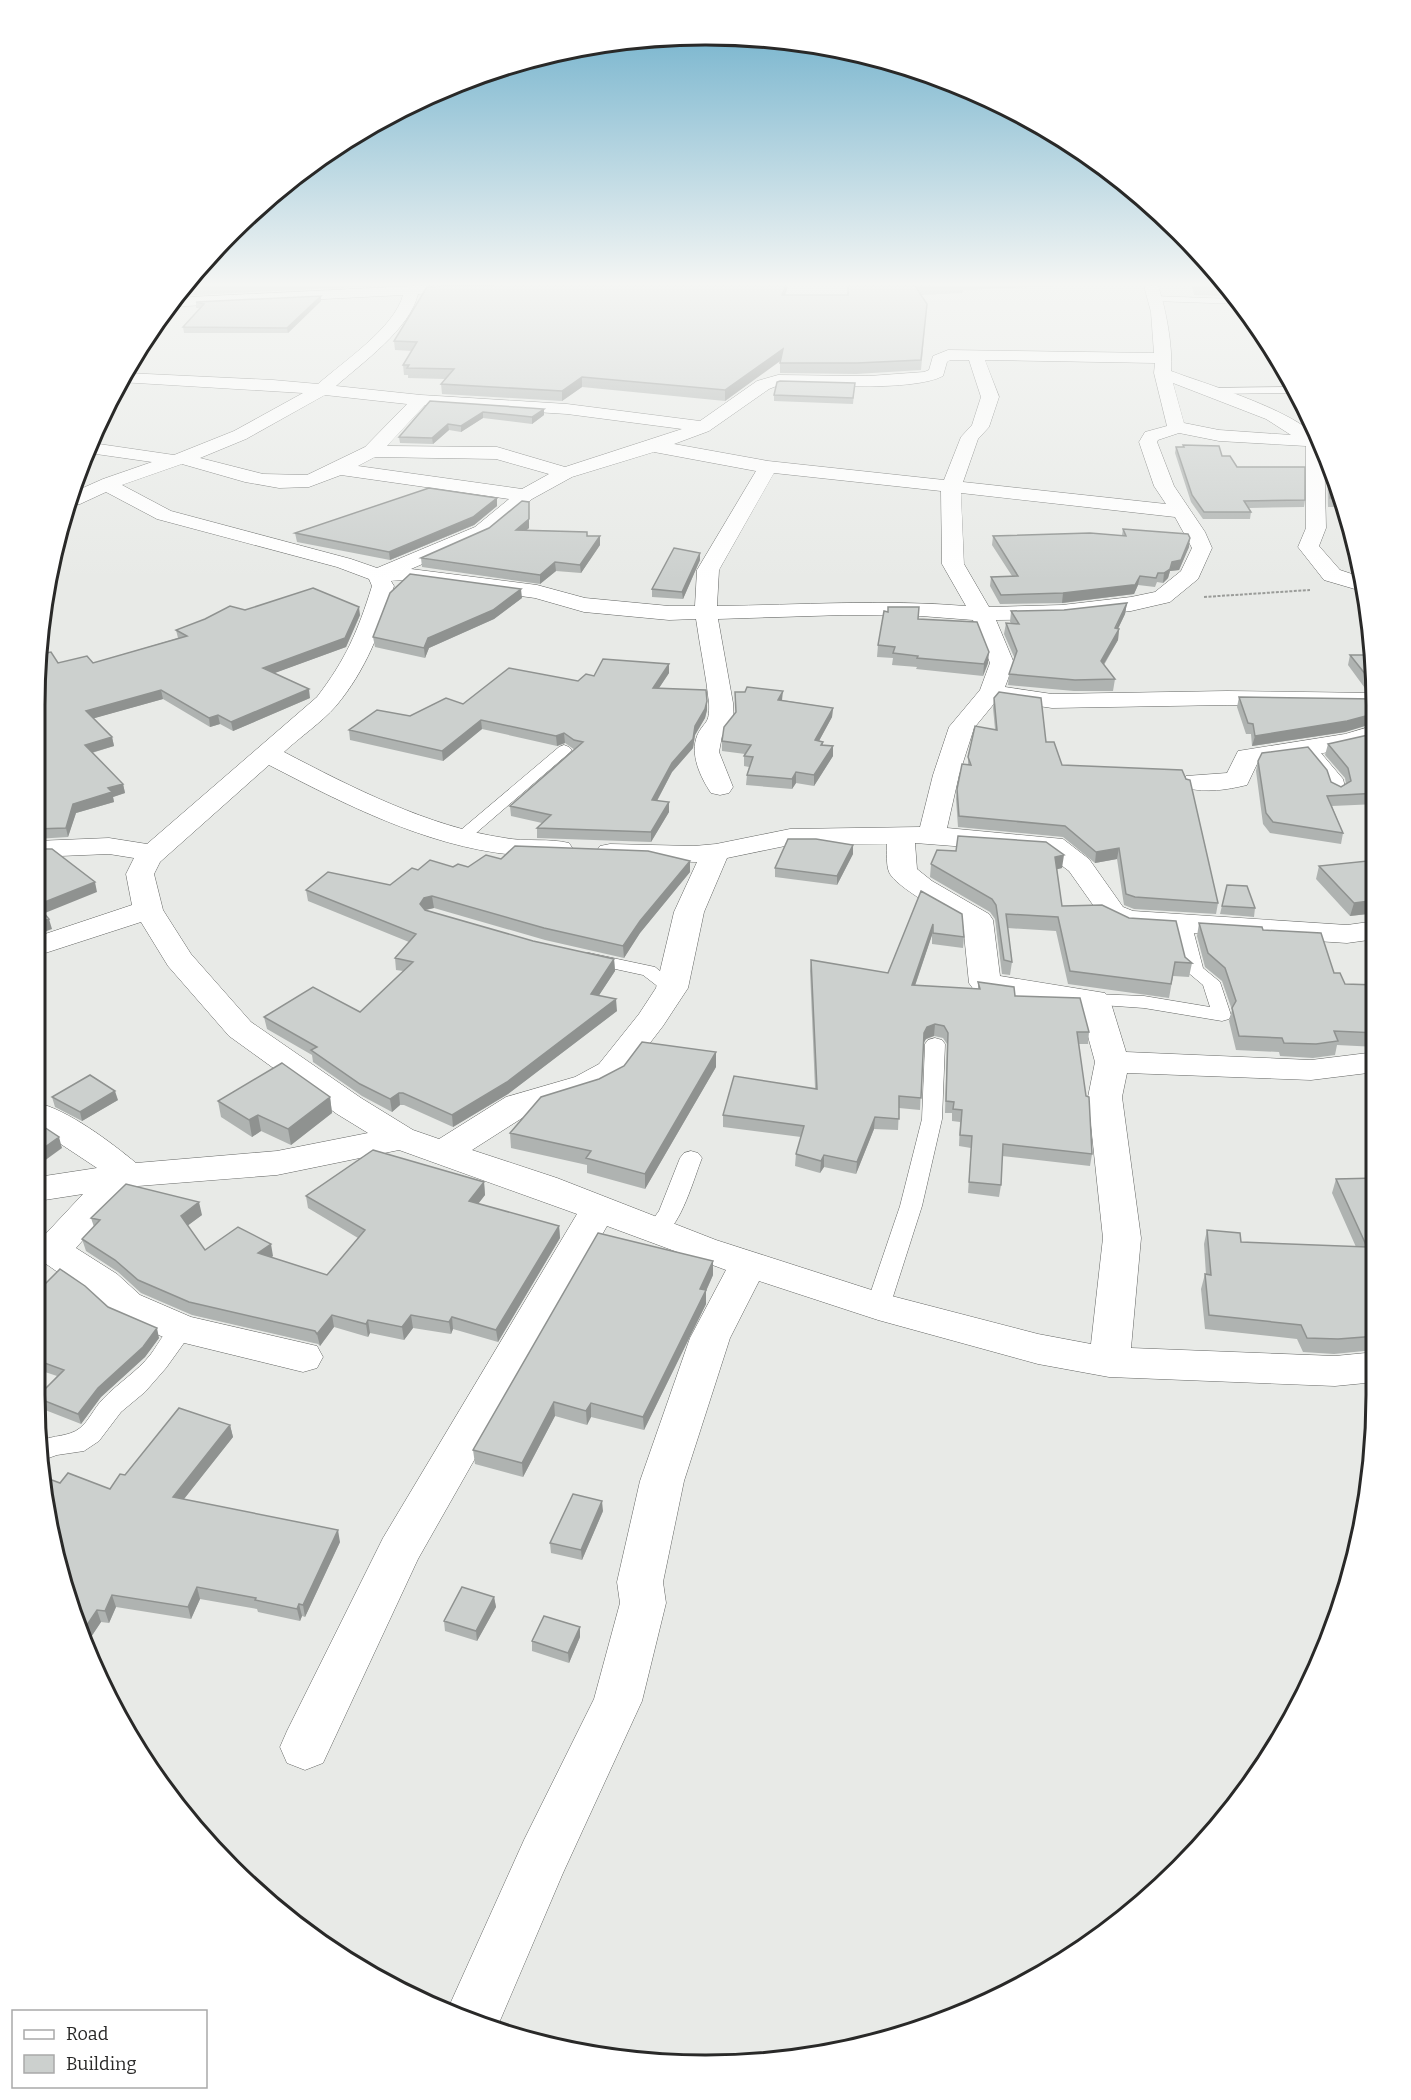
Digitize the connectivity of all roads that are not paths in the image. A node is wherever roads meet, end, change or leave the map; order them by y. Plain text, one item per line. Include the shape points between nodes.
1 (252, 384) edge
2 (329, 384) edge
3 (766, 384) edge
4 (985, 384) edge
5 (1167, 384) edge
6 (1196, 384) edge
7 (322, 390) junction
8 (1286, 390) edge
9 (1208, 391) junction
10 (421, 400) junction
11 (703, 427) junction
12 (1178, 428) junction
13 (1308, 436) edge
14 (1311, 441) edge
15 (653, 446) junction
16 (97, 449) edge
17 (372, 451) junction
18 (179, 459) junction
19 (1318, 459) edge
20 (768, 467) junction
21 (339, 469) junction
22 (566, 473) junction
23 (110, 483) junction
24 (951, 488) junction
25 (525, 495) junction
26 (79, 497) edge
27 (1179, 512) junction
28 (378, 575) junction
29 (1354, 582) edge
30 (706, 613) junction
31 (982, 614) junction
32 (991, 692) junction
33 (1366, 700) edge
34 (1366, 736) edge
35 (1310, 749) junction
36 (564, 750) dead end
37 (267, 754) junction
38 (1195, 782) dead end
39 (720, 787) dead end
40 (1338, 791) edge
41 (916, 835) junction
42 (462, 837) junction
43 (45, 849) edge
44 (716, 852) junction
45 (154, 853) junction
46 (148, 910) junction
47 (1182, 922) junction
48 (1366, 931) edge
49 (45, 944) edge
50 (573, 954) edge
51 (672, 988) junction
52 (1094, 1000) junction
53 (935, 1044) dead end
54 (1112, 1062) junction
55 (1366, 1063) edge
56 (45, 1118) edge
57 (401, 1138) junction
58 (443, 1152) junction
59 (691, 1158) dead end
60 (128, 1175) junction
61 (45, 1188) edge
62 (599, 1208) junction
63 (656, 1230) junction
64 (749, 1264) junction
65 (878, 1306) junction
66 (182, 1329) junction
67 (303, 1357) dead end
68 (1109, 1362) junction
69 (1366, 1368) edge
70 (47, 1448) edge
71 (304, 1747) dead end
72 (475, 2013) edge

1 - 7 street
2 - 7 street
3 - 11 street
4 - 24 street via 990,397
5 - 12 street
6 - 9 street
7 - 10 street
7 - 18 street via 240,435
8 - 9 lane
9 - 13 street via 1272,415
10 - 11 street via 567,410
10 - 17 street
11 - 15 street
12 - 14 street
12 - 27 street via 1151,436 1148,442 1164,486
15 - 20 street
15 - 22 street
16 - 18 street
17 - 21 street
17 - 22 street via 497,453
18 - 21 street via 289,482 308,481
18 - 23 street
19 - 29 street via 1316,528 1308,547 1332,575
20 - 24 street
20 - 30 street via 708,570
21 - 25 street
22 - 25 street
23 - 26 street
23 - 28 street via 114,489 164,515
24 - 27 street
24 - 31 street via 953,564
25 - 28 street via 482,531
27 - 31 street via 1196,532 1202,548 1190,574 1162,597 1062,612
28 - 30 street via 475,582 585,605
28 - 37 street via 384,586 379,603 350,670 327,702
30 - 31 street via 844,608
30 - 39 street via 721,703 721,722 710,735 706,752
31 - 32 street via 1002,663
32 - 33 street via 1052,701
32 - 41 street via 962,727 946,775
34 - 35 street
35 - 38 street via 1279,749 1247,756 1238,778 1219,783
35 - 40 lane via 1335,779
36 - 42 lane
37 - 42 street via 395,815
37 - 45 street
41 - 44 street via 790,837
41 - 47 street via 1053,845 1079,865 1113,913 1127,920
41 - 52 street via 903,872 978,920 985,983
42 - 44 street via 506,847
43 - 45 street via 109,846
44 - 51 street via 689,912
45 - 46 street via 140,874
46 - 49 street
46 - 57 street via 179,959 240,1029
47 - 48 street via 1347,934
47 - 52 lane via 1194,970 1211,982 1222,1015 1144,1002
50 - 51 lane via 649,971
51 - 58 street via 611,1071 587,1084 518,1105
52 - 54 street
53 - 65 lane via 932,1119 911,1206
54 - 55 street via 1311,1070
54 - 68 street via 1105,1097 1122,1238
56 - 60 street via 100,1152
57 - 58 street
57 - 60 street via 277,1163
58 - 62 street
59 - 63 lane via 669,1214
60 - 61 street
60 - 66 street via 91,1207 52,1250 126,1305
62 - 63 street
62 - 71 street via 399,1551
63 - 64 street
64 - 65 street
64 - 72 street via 710,1338 662,1481 640,1582 643,1603 618,1701
65 - 68 street via 1038,1349
66 - 67 street
66 - 70 lane via 158,1362 112,1405 90,1434 75,1444
68 - 69 street via 1335,1371

